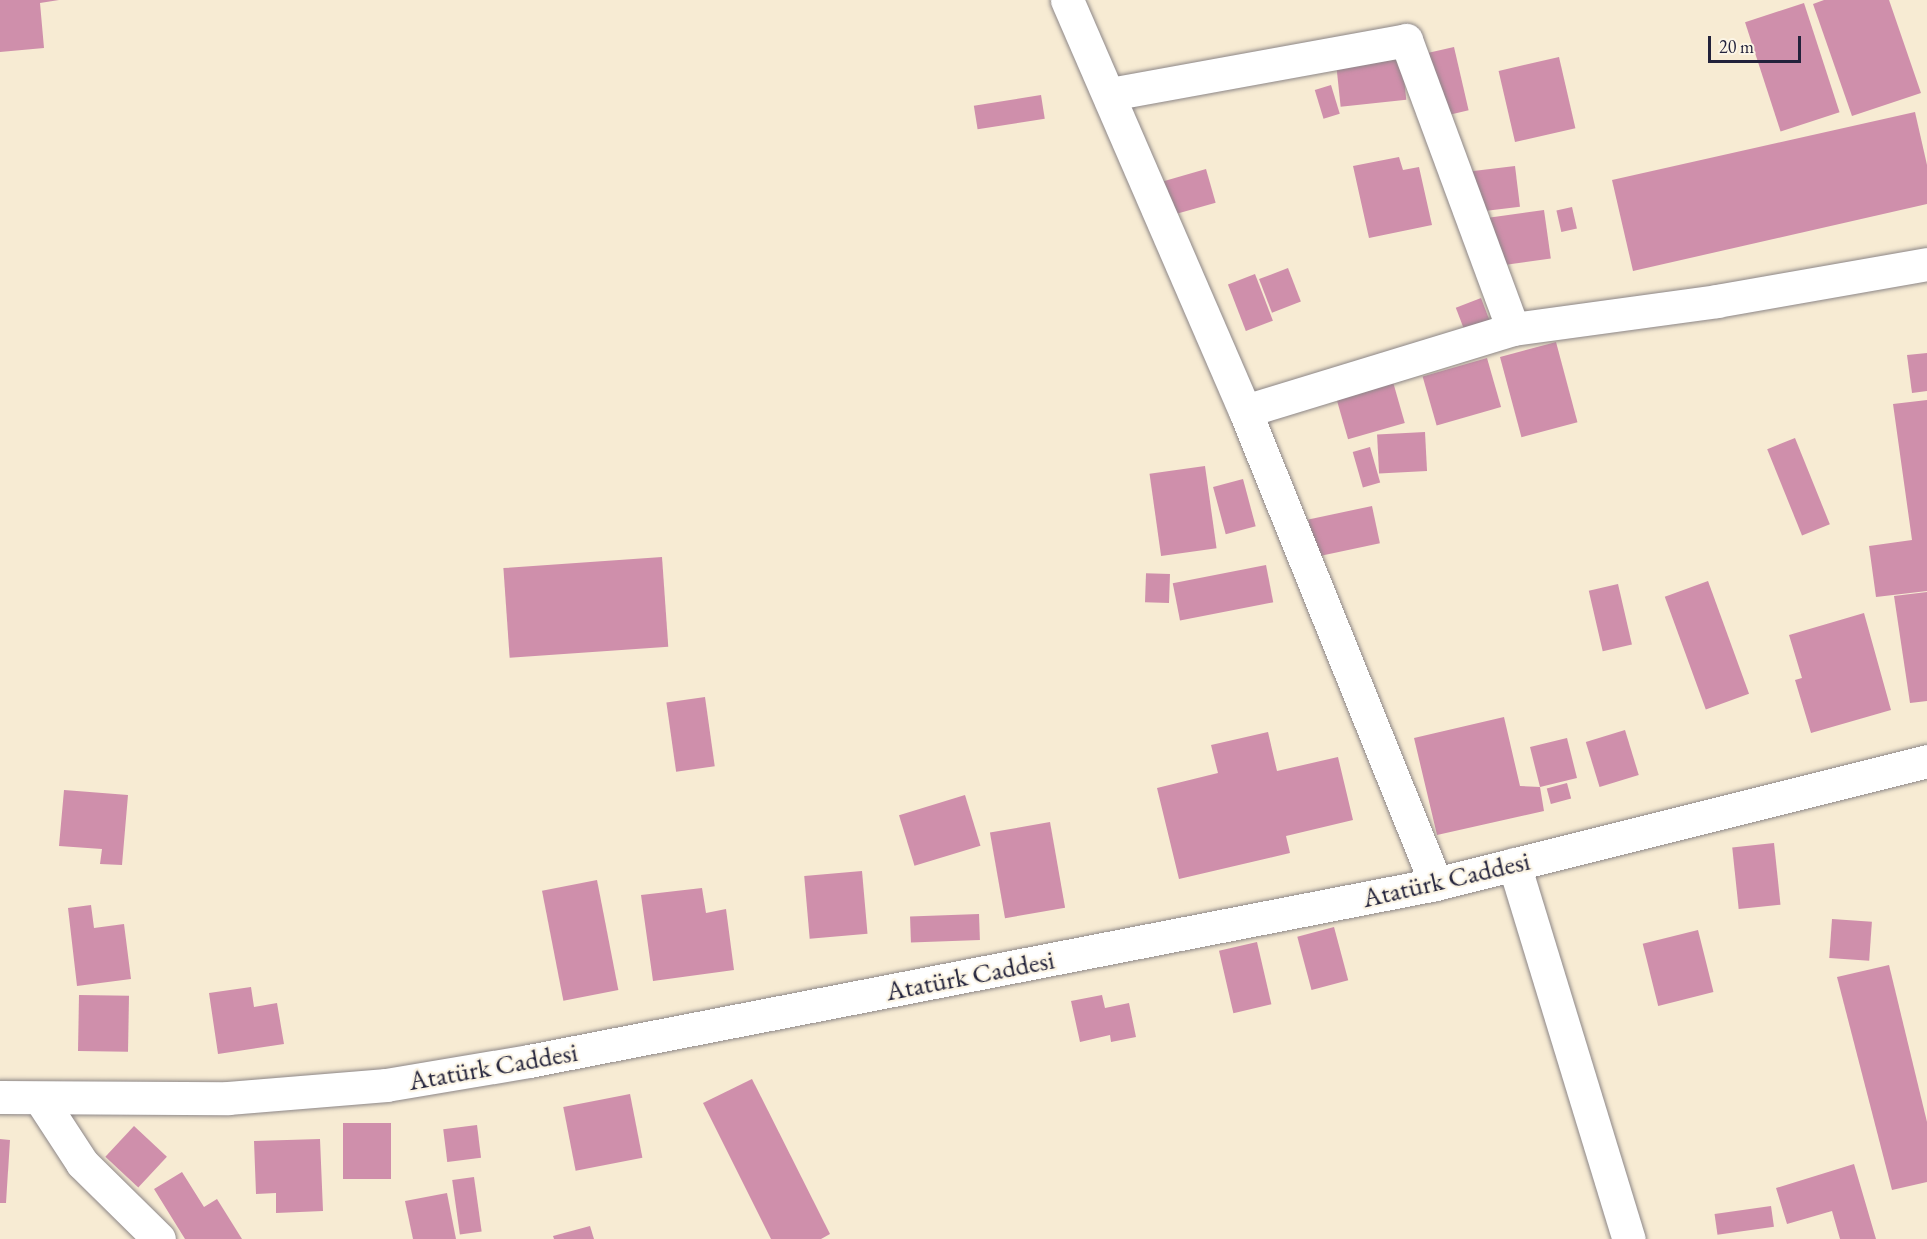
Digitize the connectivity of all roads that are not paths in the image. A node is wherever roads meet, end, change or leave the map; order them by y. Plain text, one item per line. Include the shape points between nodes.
1 (1067, 0) edge
2 (1110, 94) junction
3 (1927, 264) edge
4 (1513, 329) junction
5 (1245, 411) junction
6 (1927, 761) edge
7 (1514, 864) junction
8 (1436, 884) junction
9 (0, 1097) edge
10 (41, 1100) junction
11 (159, 1239) edge
12 (1629, 1239) edge

1 - 2 street
2 - 4 street via 1406,40
2 - 5 street
3 - 4 street via 1717,301
4 - 5 street
5 - 8 street
6 - 7 street, Atatürk Caddesi
7 - 8 street, Atatürk Caddesi
7 - 12 street
8 - 10 street, Atatürk Caddesi via 553,1057 386,1085 228,1098
9 - 10 street, Atatürk Caddesi
10 - 11 street via 82,1163

